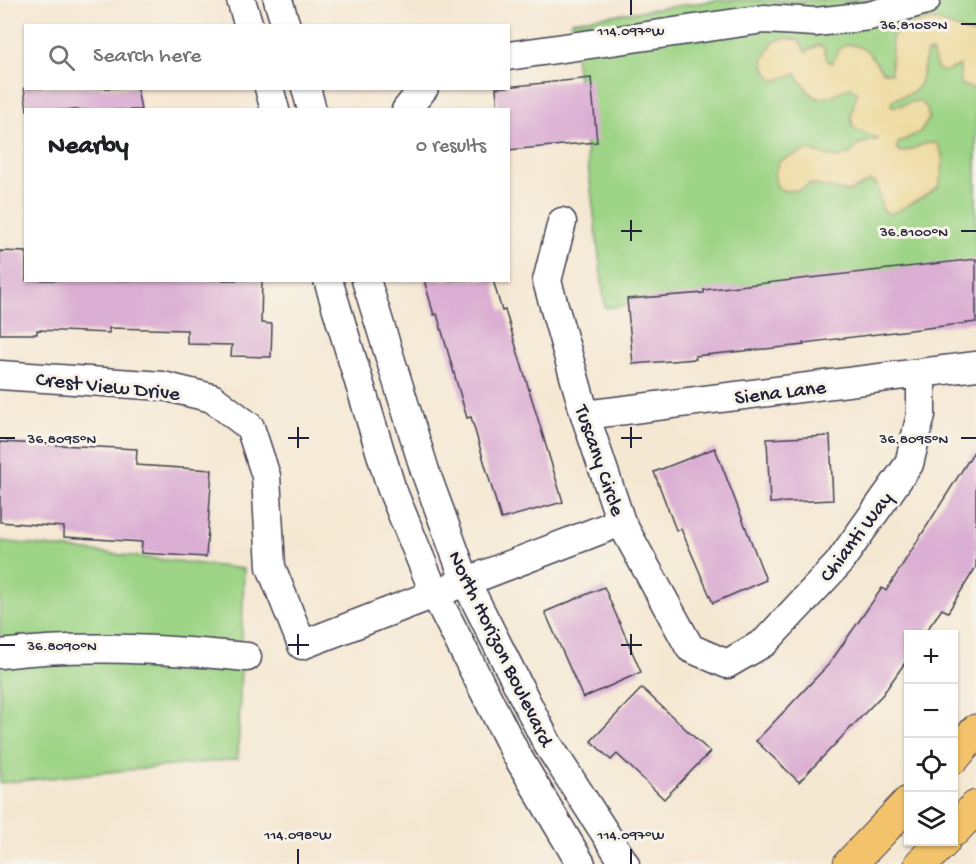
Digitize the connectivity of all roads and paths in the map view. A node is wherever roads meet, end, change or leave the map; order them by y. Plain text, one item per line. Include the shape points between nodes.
1 (242, 0) edge
2 (278, 0) edge
3 (926, 0) edge
4 (248, 24) edge
5 (285, 24) edge
6 (510, 56) edge
7 (270, 90) edge
8 (307, 90) edge
9 (422, 90) edge
10 (274, 108) edge
11 (311, 108) edge
12 (408, 108) edge
13 (562, 222) dead end
14 (329, 282) edge
15 (367, 282) edge
16 (976, 366) edge
17 (921, 373) junction
18 (0, 375) edge
19 (585, 415) junction
20 (621, 522) junction
21 (465, 580) junction
22 (434, 592) junction
23 (0, 654) edge
24 (247, 657) dead end
25 (727, 664) joint
26 (976, 731) edge
27 (958, 752) edge
28 (976, 807) edge
29 (904, 808) edge
30 (958, 826) edge
31 (939, 846) edge
32 (581, 864) edge
33 (625, 864) edge
34 (850, 864) edge
35 (921, 864) edge

1 - 4 street
2 - 5 street
3 - 6 street via 869,16 816,22 764,19
7 - 10 street
8 - 11 street
9 - 12 street
13 - 19 street, Tuscany Circle via 547,281
14 - 22 street, North Horizon Boulevard via 391,487
15 - 21 street, North Horizon Boulevard via 425,471
16 - 17 street, Siena Lane
17 - 19 street, Siena Lane
17 - 25 street, Chianti Way via 921,415 909,464 838,564 765,642
18 - 22 street, Crest View Drive via 163,386 212,398 250,427 266,476 271,567 302,645
19 - 20 street, Tuscany Circle
20 - 21 street, Crest View Drive
20 - 25 street, Tuscany Circle via 690,648
21 - 22 street, Crest View Drive
21 - 33 street, North Horizon Boulevard via 547,743
22 - 32 street, North Horizon Boulevard via 516,754
23 - 24 street via 87,647
26 - 27 main road
28 - 30 main road
29 - 34 main road
31 - 35 main road

